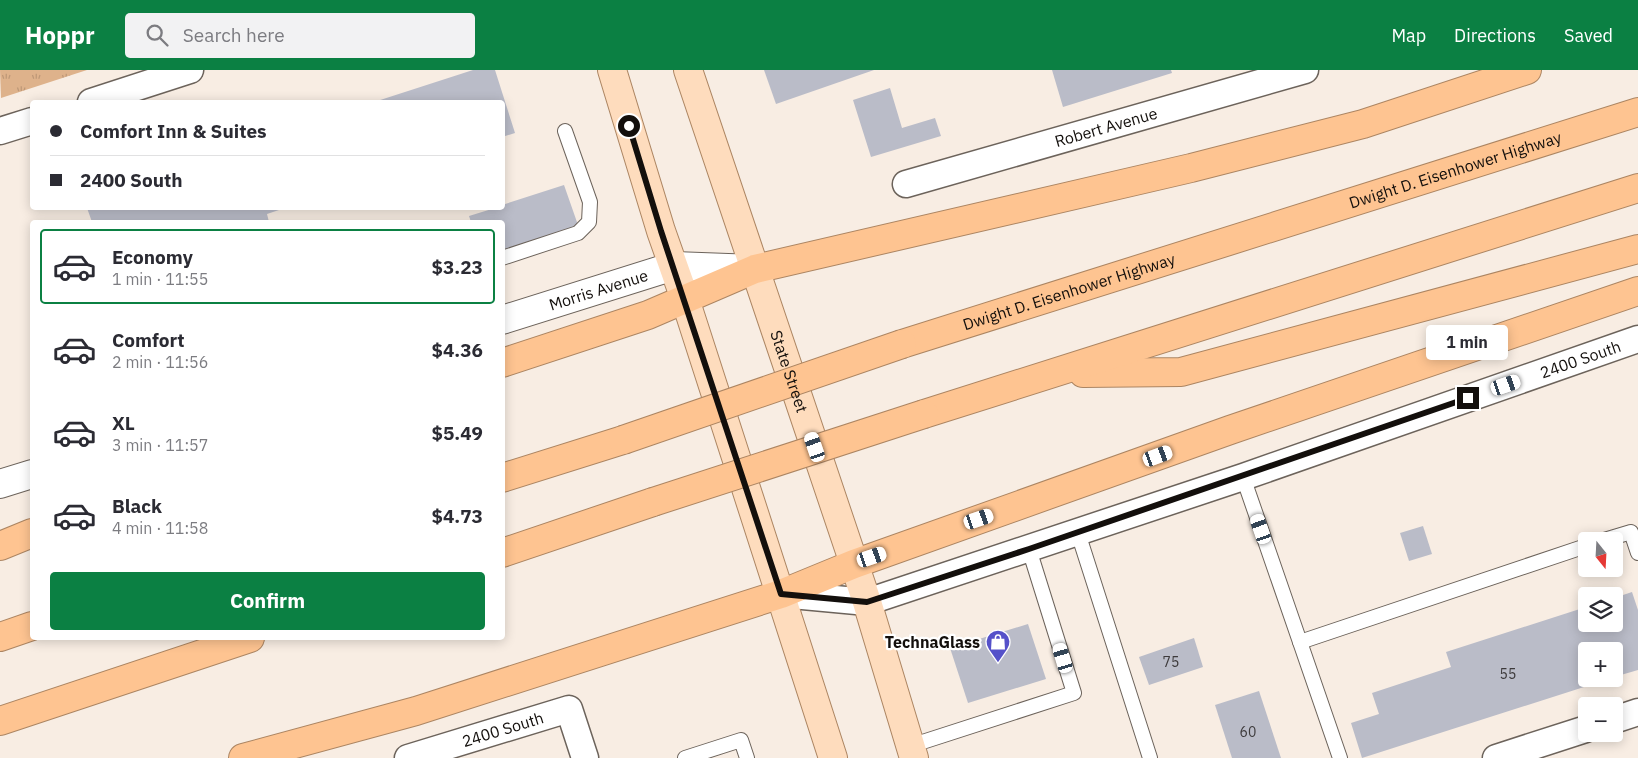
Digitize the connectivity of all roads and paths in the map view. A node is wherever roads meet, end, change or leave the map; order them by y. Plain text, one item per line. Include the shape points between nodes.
1 (190, 70) edge
2 (612, 70) edge
3 (688, 70) edge
4 (1305, 70) edge
5 (1527, 70) edge
6 (97, 100) edge
7 (1638, 112) edge
8 (30, 122) edge
9 (0, 131) edge
10 (565, 131) dead end
11 (906, 184) dead end
12 (1638, 188) edge
13 (1638, 249) edge
14 (505, 257) edge
15 (674, 266) junction
16 (755, 269) junction
17 (1638, 291) edge
18 (685, 299) junction
19 (505, 319) edge
20 (1638, 339) edge
21 (505, 362) edge
22 (1053, 374) junction
23 (30, 475) edge
24 (505, 477) edge
25 (1242, 477) junction
26 (0, 484) edge
27 (1078, 533) junction
28 (30, 534) edge
29 (1623, 534) edge
30 (0, 546) edge
31 (1578, 548) edge
32 (1029, 549) junction
33 (505, 552) edge
34 (1638, 553) edge
35 (854, 564) junction
36 (781, 594) junction
37 (867, 602) junction
38 (30, 627) edge
39 (0, 637) edge
40 (244, 640) edge
41 (1300, 642) junction
42 (1638, 712) edge
43 (1623, 717) edge
44 (0, 721) edge
45 (1578, 731) edge
46 (912, 752) edge
47 (243, 758) edge
48 (408, 758) edge
49 (585, 758) edge
50 (685, 758) edge
51 (747, 758) edge
52 (833, 758) edge
53 (1150, 758) edge
54 (1340, 758) edge
55 (1496, 758) edge

1 - 6 street
2 - 15 main road
3 - 16 main road, State Street
4 - 11 street, Robert Avenue
5 - 16 highway via 1363,124 1192,168
7 - 24 highway, Dwight D. Eisenhower Highway, bridge via 902,344
8 - 9 street
10 - 14 lane via 590,202 589,222 578,233
12 - 22 highway
13 - 22 highway via 1181,372
15 - 16 street, Morris Avenue
15 - 18 main road
15 - 19 street, Morris Avenue
16 - 18 highway
16 - 35 main road, State Street
17 - 35 highway via 1230,430
18 - 21 highway via 648,315
18 - 36 main road
20 - 25 street, 2400 South
22 - 33 highway, bridge
23 - 26 street
25 - 27 street, 2400 South
25 - 41 lane
27 - 32 street, 2400 South
27 - 53 lane
28 - 30 highway
29 - 34 lane via 1631,532
31 - 41 lane
32 - 37 street, 2400 South
32 - 46 lane via 1074,693
35 - 36 highway
35 - 37 main road, State Street
36 - 37 street, 2400 South
36 - 47 highway via 416,712
36 - 52 main road
37 - 46 main road, State Street
38 - 39 highway
40 - 44 highway
41 - 54 lane
42 - 43 street
45 - 55 street
48 - 49 street, 2400 South via 569,709
50 - 51 lane via 741,740

